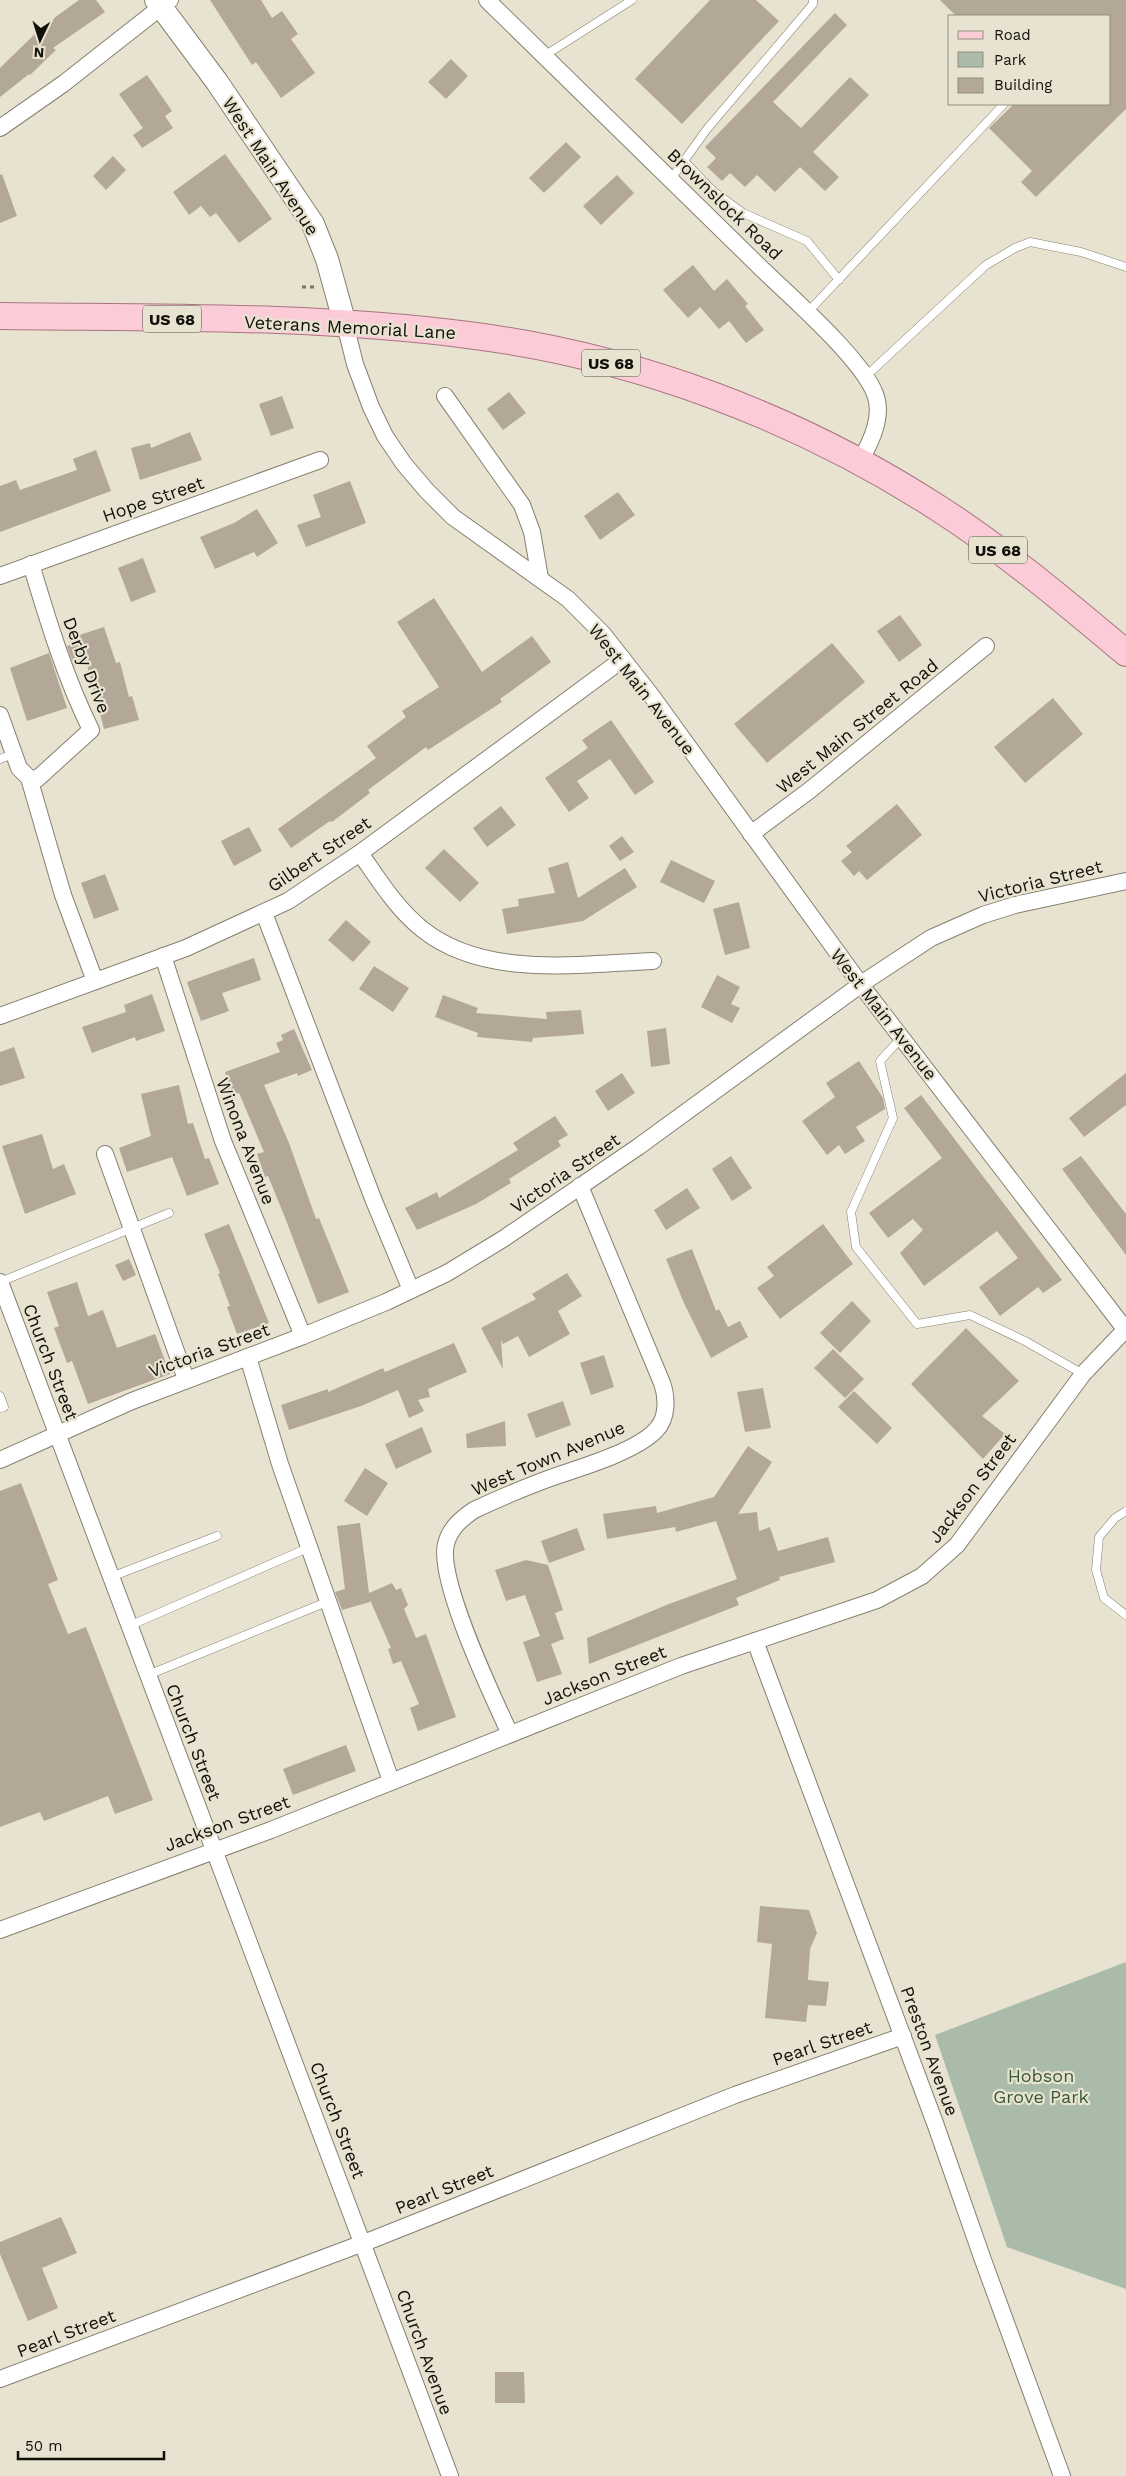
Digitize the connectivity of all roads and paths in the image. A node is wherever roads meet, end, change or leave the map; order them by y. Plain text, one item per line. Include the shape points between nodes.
1 (487, 0) edge
2 (632, 0) edge
3 (813, 0) edge
4 (162, 2) edge
5 (544, 56) junction
6 (1003, 105) edge
7 (0, 128) edge
8 (684, 161) junction
9 (671, 180) junction
10 (1126, 267) edge
11 (839, 280) junction
12 (807, 313) junction
13 (0, 316) edge
14 (344, 324) junction
15 (865, 377) junction
16 (445, 396) dead end
17 (320, 460) dead end
18 (860, 462) junction
19 (31, 564) junction
20 (0, 576) edge
21 (540, 578) junction
22 (986, 646) dead end
23 (1126, 653) edge
24 (623, 659) junction
25 (0, 715) edge
26 (7, 756) edge
27 (29, 778) junction
28 (751, 834) junction
29 (360, 853) junction
30 (1126, 881) edge
31 (264, 914) junction
32 (163, 956) junction
33 (653, 961) dead end
34 (95, 981) junction
35 (861, 985) junction
36 (0, 1016) edge
37 (902, 1037) junction
38 (105, 1154) dead end
39 (580, 1186) junction
40 (169, 1213) dead end
41 (131, 1230) junction
42 (0, 1282) edge
43 (411, 1290) junction
44 (1126, 1329) edge
45 (303, 1336) junction
46 (248, 1356) junction
47 (1083, 1374) junction
48 (186, 1379) junction
49 (0, 1396) edge
50 (0, 1408) edge
51 (57, 1434) junction
52 (0, 1460) edge
53 (1126, 1511) edge
54 (217, 1536) dead end
55 (310, 1547) junction
56 (111, 1577) junction
57 (329, 1601) junction
58 (1126, 1615) edge
59 (129, 1626) junction
60 (755, 1640) junction
61 (147, 1675) junction
62 (510, 1734) junction
63 (391, 1781) junction
64 (213, 1850) junction
65 (0, 1930) edge
66 (903, 2036) junction
67 (363, 2243) junction
68 (0, 2379) edge
69 (450, 2476) edge
70 (1062, 2476) edge

1 - 5 street, Brownslock Road
2 - 5 lane
3 - 8 lane via 813,4 707,129
4 - 7 street via 63,84
4 - 14 street, West Main Avenue via 312,224 327,259
5 - 9 street, Brownslock Road
6 - 11 lane
8 - 9 lane
8 - 11 lane via 713,191 743,213 807,241
9 - 12 street, Brownslock Road
10 - 15 lane via 1081,252 1030,242 986,266
11 - 12 lane
12 - 15 street, Brownslock Road
13 - 14 main road, Veterans Memorial Lane / US 68
14 - 18 main road, Veterans Memorial Lane / US 68 via 469,335 558,350 628,367 731,402
14 - 21 street, West Main Avenue via 354,364 371,407 404,464 454,517
15 - 18 street, Brownslock Road via 875,393 877,408 871,439
16 - 21 street via 522,505 532,532
17 - 19 street, Hope Street
18 - 23 main road, Veterans Memorial Lane / US 68 via 970,529
19 - 20 street, Hope Street
19 - 27 street, Derby Drive via 52,634 76,699 92,730 36,779
21 - 24 street, West Main Avenue via 568,598
22 - 28 street, West Main Street Road
24 - 28 street, West Main Avenue
24 - 29 street, Gilbert Street
25 - 26 street
26 - 27 street
27 - 34 street via 63,895
28 - 35 street, West Main Avenue
29 - 31 street, Gilbert Street via 299,895
29 - 33 street via 394,901 422,928 438,940 475,957 542,965
30 - 35 street, Victoria Street via 1045,896 983,914 931,938
31 - 32 street, Gilbert Street
31 - 43 street
32 - 34 street, Gilbert Street
32 - 45 street, Winona Avenue via 222,1141
34 - 36 street, Gilbert Street
35 - 37 street, West Main Avenue
35 - 39 street, Victoria Street via 664,1129
37 - 44 street, West Main Avenue
37 - 47 lane via 880,1061 893,1118 851,1212 856,1247 917,1324 970,1315
38 - 41 street
39 - 43 street, Victoria Street via 503,1239 447,1273
39 - 62 street, West Town Avenue via 662,1383 664,1416 656,1430 642,1440 603,1459 474,1510 459,1521 448,1536 444,1561 451,1589 473,1650
40 - 41 lane
41 - 42 lane
41 - 48 street
42 - 51 street, Church Street
43 - 45 street, Victoria Street
44 - 47 street, Jackson Street
45 - 46 street, Victoria Street
46 - 48 street, Victoria Street
46 - 55 street via 269,1431
47 - 60 street, Jackson Street via 968,1532 935,1567 877,1600
48 - 51 street, Victoria Street
49 - 50 lane via 4,1407
51 - 52 street, Victoria Street
51 - 56 street, Church Street
53 - 58 lane via 1115,1518 1099,1537 1096,1570 1104,1598
54 - 56 lane
55 - 57 street
55 - 59 lane
56 - 59 street, Church Street
57 - 61 lane
57 - 63 street
59 - 61 street, Church Street
60 - 62 street, Jackson Street
60 - 66 street, Preston Avenue
61 - 64 street, Church Street
62 - 63 street, Jackson Street
63 - 64 street, Jackson Street
64 - 65 street, Jackson Street
64 - 67 street, Church Street
66 - 67 street, Pearl Street via 735,2095
66 - 70 street, Preston Avenue
67 - 68 street, Pearl Street
67 - 69 street, Church Avenue

